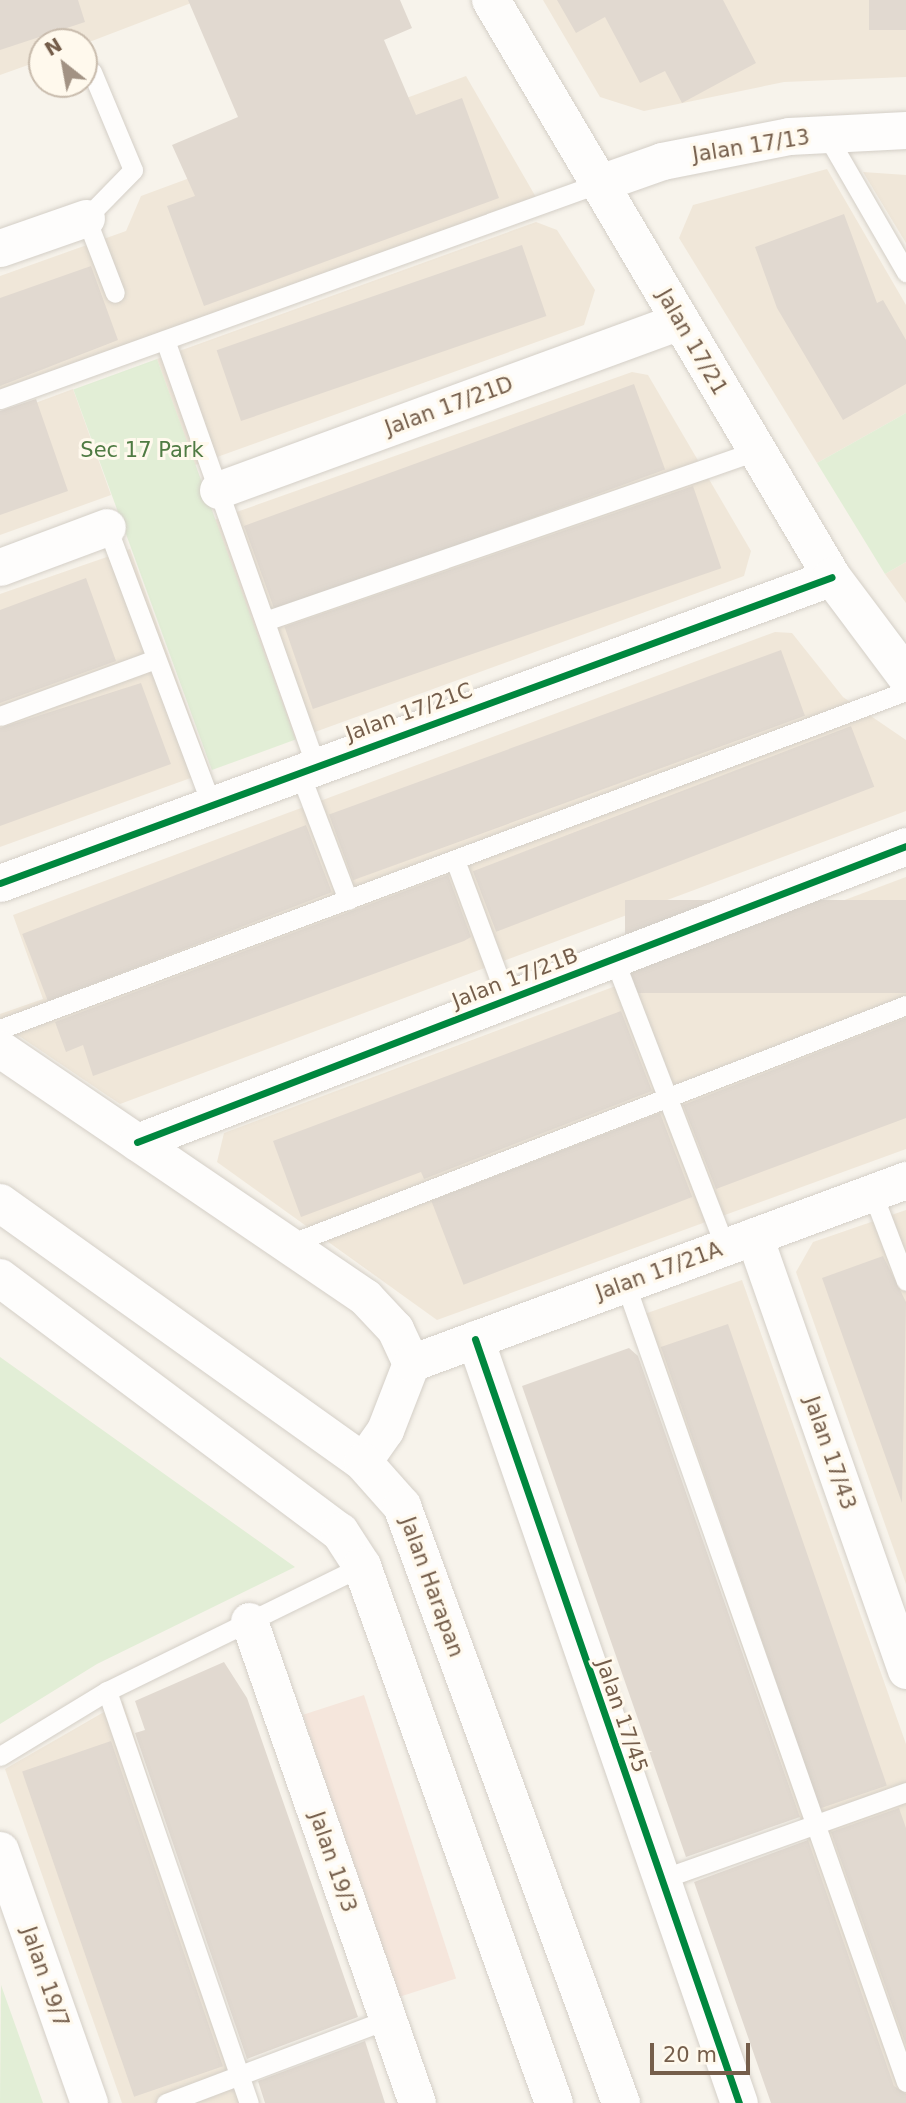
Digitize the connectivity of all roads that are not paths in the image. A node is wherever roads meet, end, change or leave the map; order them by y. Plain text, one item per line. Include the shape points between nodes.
1 (491, 0) edge
2 (98, 86) edge
3 (906, 130) edge
4 (826, 134) junction
5 (600, 183) junction
6 (86, 218) junction
7 (0, 248) edge
8 (906, 272) edge
9 (115, 293) dead end
10 (680, 321) junction
11 (165, 340) junction
12 (0, 399) edge
13 (756, 451) junction
14 (218, 491) junction
15 (107, 527) joint
16 (0, 567) edge
17 (832, 577) junction
18 (265, 621) junction
19 (156, 659) junction
20 (906, 676) edge
21 (906, 691) edge
22 (0, 716) edge
23 (307, 768) junction
24 (211, 803) junction
25 (906, 846) edge
26 (455, 860) junction
27 (0, 883) edge
28 (348, 900) junction
29 (614, 958) junction
30 (507, 1000) junction
31 (906, 1005) edge
32 (0, 1030) edge
33 (0, 1049) edge
34 (667, 1097) junction
35 (137, 1142) junction
36 (906, 1180) edge
37 (872, 1192) junction
38 (0, 1203) edge
39 (739, 1241) junction
40 (287, 1245) junction
41 (0, 1279) edge
42 (906, 1281) edge
43 (625, 1283) junction
44 (475, 1339) junction
45 (411, 1363) junction
46 (363, 1462) junction
47 (362, 1566) junction
48 (249, 1621) junction
49 (906, 1670) edge
50 (107, 1691) junction
51 (0, 1756) edge
52 (906, 1792) edge
53 (815, 1824) junction
54 (0, 1850) edge
55 (659, 1880) junction
56 (13, 1931) edge
57 (388, 2019) junction
58 (239, 2074) junction
59 (906, 2082) edge
60 (89, 2103) edge
61 (166, 2103) edge
62 (249, 2103) edge
63 (417, 2103) edge
64 (554, 2103) edge
65 (621, 2103) edge
66 (739, 2103) edge

1 - 5 main road, Jalan 17/21
2 - 6 lane via 133,170
3 - 4 street, Jalan 17/13
4 - 5 street, Jalan 17/13 via 662,161
4 - 8 lane
5 - 10 main road, Jalan 17/21
5 - 11 lane
6 - 7 street
6 - 9 lane
10 - 13 main road, Jalan 17/21
10 - 14 street, Jalan 17/21D
11 - 12 lane
11 - 14 lane
13 - 17 main road, Jalan 17/21
13 - 18 lane
14 - 18 lane
15 - 16 street
15 - 19 lane
17 - 20 main road, Jalan 17/21
17 - 23 street, Jalan 17/21C
18 - 23 lane
19 - 22 lane
19 - 24 lane
21 - 26 lane
23 - 24 street, Jalan 17/21C
23 - 28 lane
24 - 27 street, Jalan 17/21C
25 - 29 street, Jalan 17/21B
26 - 28 lane
26 - 30 lane
28 - 32 lane
29 - 30 street, Jalan 17/21B
29 - 34 lane
30 - 35 street, Jalan 17/21B
31 - 34 lane
33 - 35 street
34 - 39 lane
34 - 40 lane
35 - 40 street
36 - 37 street, Jalan 17/21A
37 - 39 street, Jalan 17/21A
37 - 42 lane
38 - 46 main road, Jalan Harapan
39 - 43 street, Jalan 17/21A
39 - 49 street, Jalan 17/43
40 - 45 street via 365,1297 396,1329
41 - 47 main road via 311,1508 340,1532
43 - 44 street, Jalan 17/21A
43 - 53 lane
44 - 45 street, Jalan 17/21A
44 - 55 street, Jalan 17/45
45 - 46 street via 385,1430
46 - 65 main road, Jalan Harapan via 402,1506
47 - 48 lane
47 - 64 main road
48 - 50 lane
48 - 57 street, Jalan 19/3
50 - 51 lane
50 - 58 lane
52 - 53 lane
53 - 55 lane
53 - 59 lane
54 - 56 street, Jalan 19/7
55 - 66 street, Jalan 17/45
56 - 60 street, Jalan 19/7
57 - 58 lane
57 - 63 street, Jalan 19/3
58 - 61 lane
58 - 62 lane

